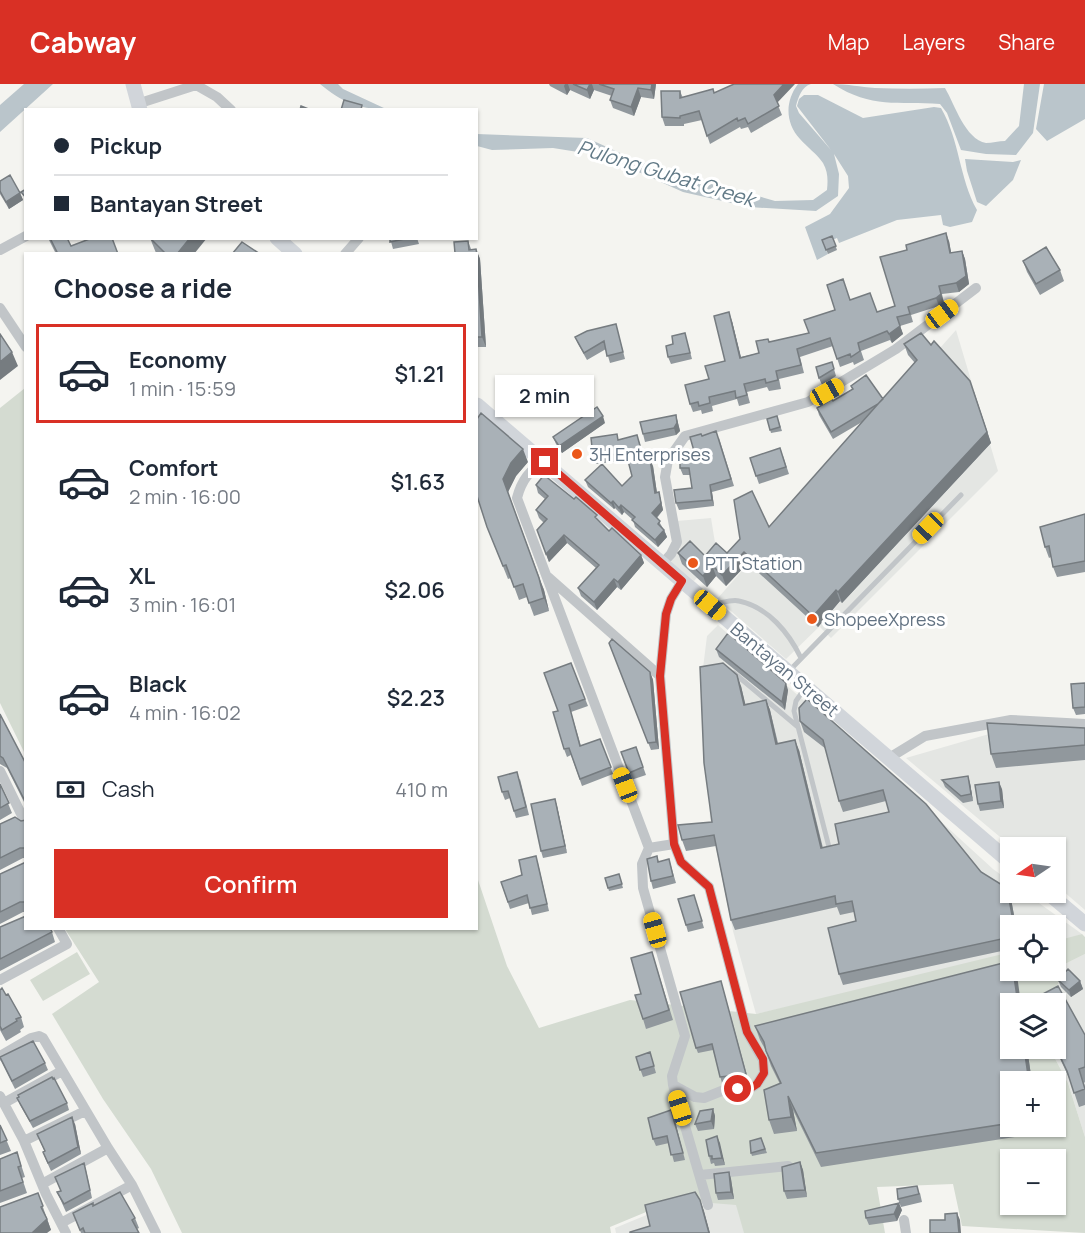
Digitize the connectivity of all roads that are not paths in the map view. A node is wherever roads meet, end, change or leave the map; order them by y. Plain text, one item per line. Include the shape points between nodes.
1 (133, 84) edge
2 (138, 107) edge
3 (229, 108) edge
4 (24, 237) edge
5 (279, 240) edge
6 (357, 240) edge
7 (0, 250) edge
8 (293, 252) edge
9 (347, 252) edge
10 (976, 288) dead end
11 (0, 308) edge
12 (24, 344) edge
13 (478, 406) edge
14 (545, 462) junction
15 (961, 495) dead end
16 (662, 564) junction
17 (546, 575) junction
18 (682, 581) junction
19 (710, 605) junction
20 (801, 658) junction
21 (730, 670) edge
22 (789, 671) junction
23 (660, 676) junction
24 (806, 686) junction
25 (1085, 724) edge
26 (799, 728) junction
27 (889, 758) junction
28 (1, 776) edge
29 (21, 821) edge
30 (836, 826) edge
31 (825, 829) junction
32 (674, 844) junction
33 (649, 848) junction
34 (830, 851) edge
35 (1000, 853) edge
36 (1060, 903) edge
37 (1085, 924) edge
38 (59, 930) edge
39 (0, 980) edge
40 (0, 1056) edge
41 (63, 1071) junction
42 (673, 1085) junction
43 (2, 1099) edge
44 (85, 1111) junction
45 (108, 1148) junction
46 (23, 1150) junction
47 (788, 1166) edge
48 (700, 1175) junction
49 (132, 1185) junction
50 (42, 1192) junction
51 (708, 1205) dead end
52 (904, 1220) dead end
53 (63, 1230) edge
54 (151, 1232) edge
55 (906, 1233) edge

1 - 2 main road
2 - 3 street via 196,85
4 - 7 street
5 - 8 main road
6 - 9 street
10 - 16 street via 896,349 808,402 685,436 668,460 665,477 677,542
11 - 12 street
13 - 14 main road, Bantayan Street
14 - 16 main road, Bantayan Street
14 - 17 street via 534,466 520,485 517,498
15 - 20 lane
16 - 18 main road, Bantayan Street
17 - 23 street
17 - 33 street
18 - 19 main road, Bantayan Street
18 - 23 street via 666,614
19 - 20 lane via 736,600 757,608 783,629
19 - 22 main road, Bantayan Street
20 - 22 lane
21 - 26 lane
22 - 24 main road, Bantayan Street
23 - 32 street
24 - 26 lane via 794,711
24 - 27 main road, Bantayan Street
25 - 27 street via 1011,720 925,736
26 - 31 lane
27 - 35 main road, Bantayan Street
28 - 29 street
30 - 31 lane
31 - 34 lane
32 - 33 street
32 - 42 street via 681,862 709,887 747,1032 763,1059 764,1073 748,1090 729,1088 704,1098
33 - 42 street via 642,864 643,888 685,1036 672,1076
36 - 37 main road
38 - 39 street via 67,944
40 - 41 street via 39,1036
41 - 43 street
41 - 44 street
42 - 48 street
43 - 46 street
44 - 45 street
44 - 46 street
45 - 49 street
45 - 50 street
46 - 50 street
47 - 48 street
48 - 51 street
49 - 53 street
49 - 54 street
50 - 53 street
52 - 55 street

